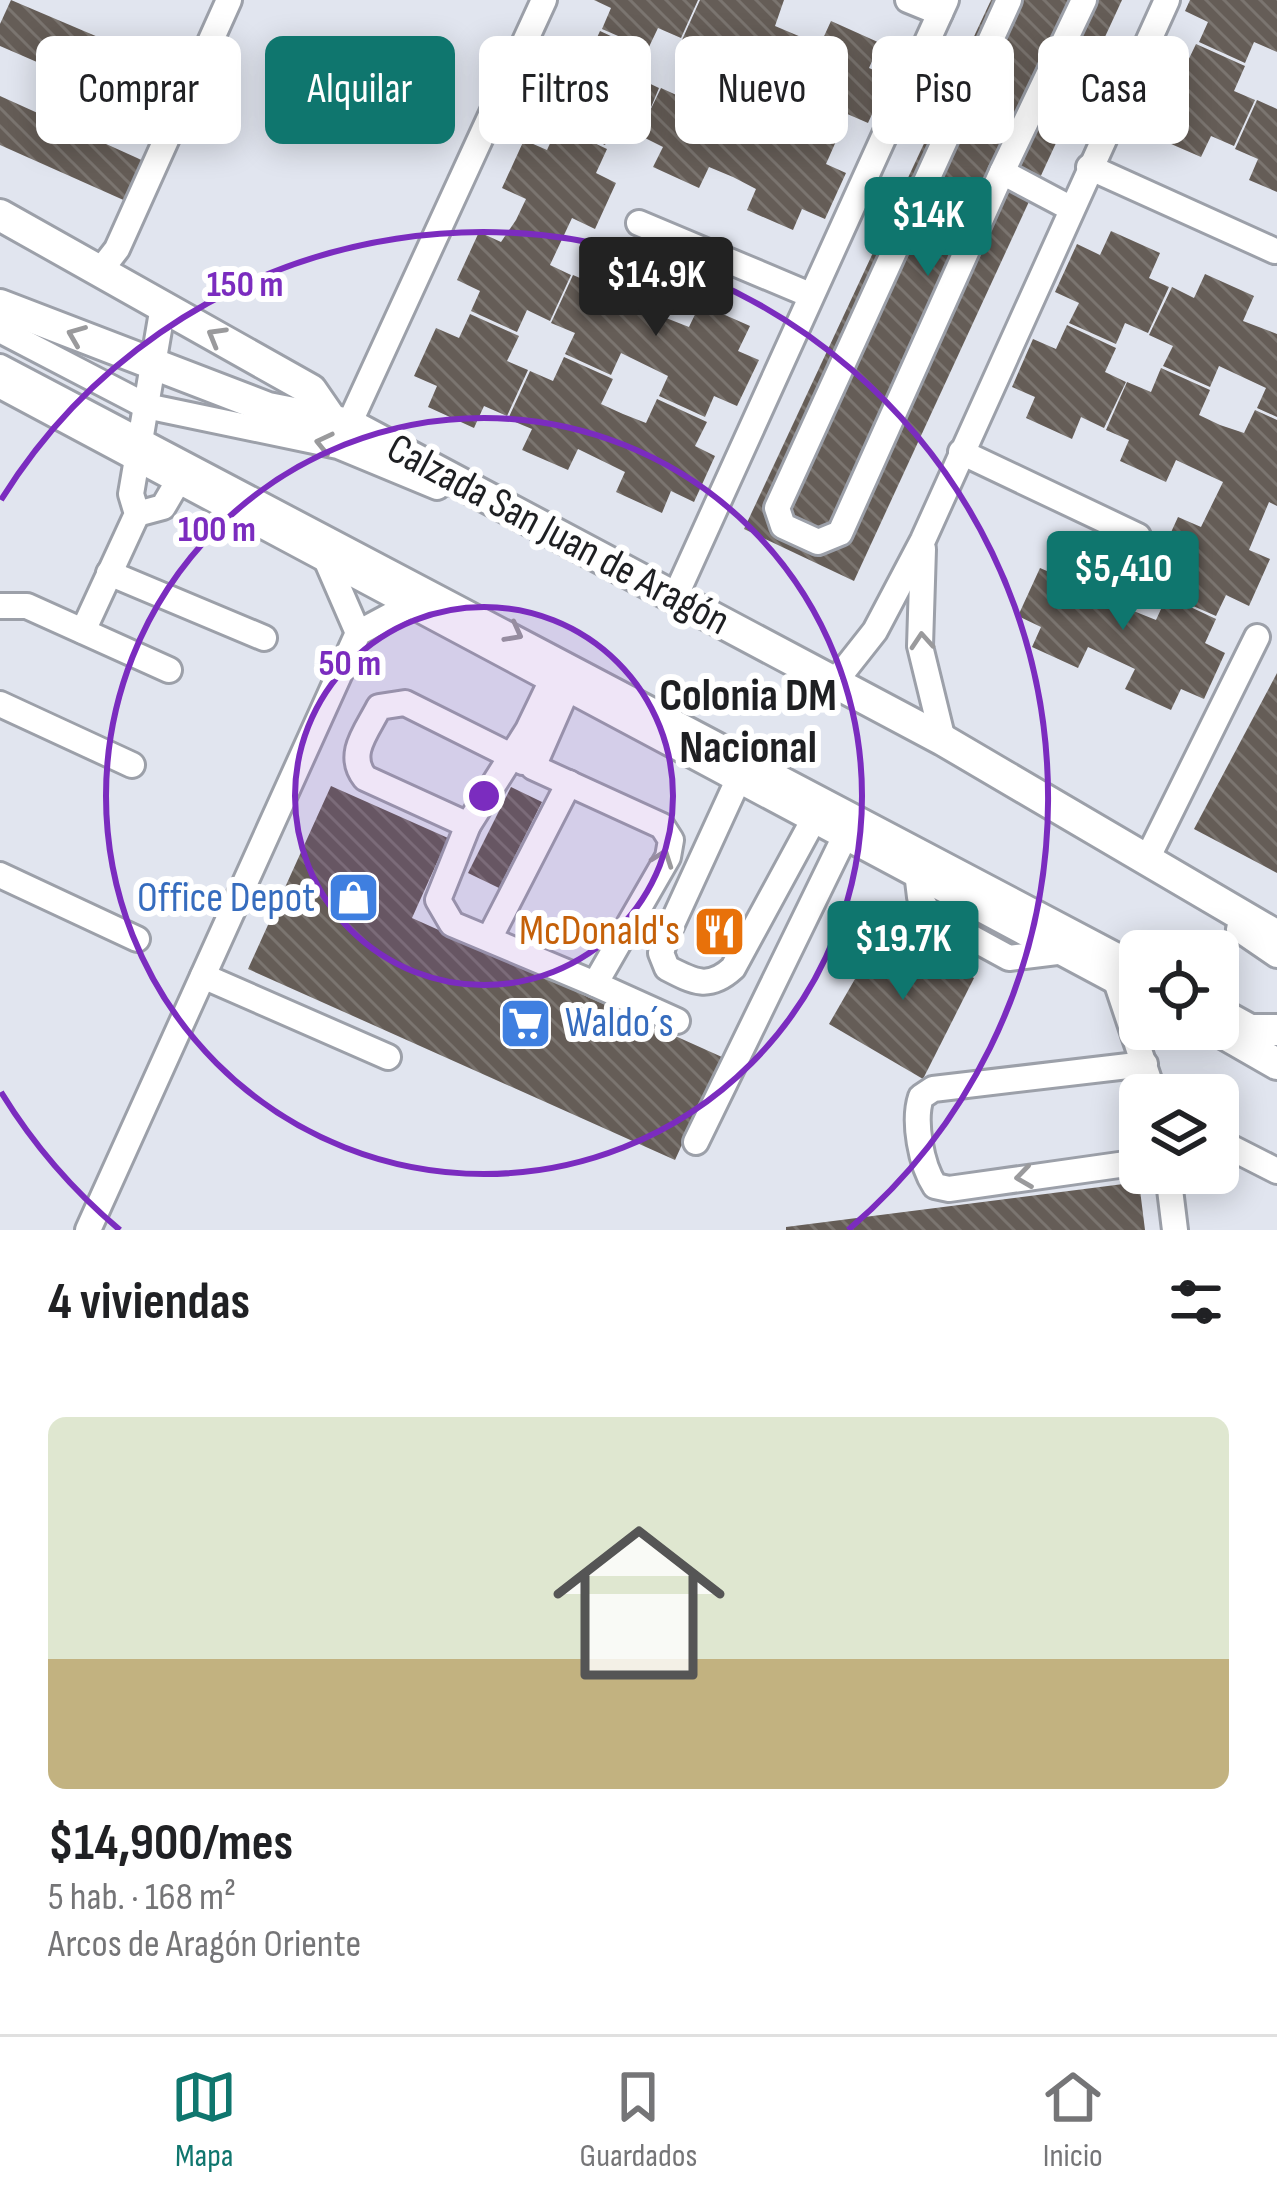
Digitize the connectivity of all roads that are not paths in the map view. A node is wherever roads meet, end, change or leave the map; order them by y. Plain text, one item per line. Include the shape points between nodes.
1 (230, 0) edge
2 (544, 0) edge
3 (908, 0) edge
4 (1009, 0) edge
5 (1084, 0) edge
6 (1167, 0) edge
7 (943, 7) edge
8 (1089, 167) junction
9 (1002, 172) junction
10 (921, 188) junction
11 (1070, 208) junction
12 (984, 211) junction
13 (0, 215) edge
14 (639, 223) dead end
15 (1275, 251) edge
16 (100, 271) junction
17 (810, 295) junction
18 (0, 304) edge
19 (163, 306) junction
20 (0, 330) edge
21 (151, 365) junction
22 (0, 367) edge
23 (0, 382) edge
24 (146, 406) junction
25 (340, 422) junction
26 (142, 449) junction
27 (961, 452) junction
28 (180, 478) junction
29 (132, 522) junction
30 (1138, 536) dead end
31 (923, 541) junction
32 (325, 556) junction
33 (109, 573) junction
34 (675, 597) junction
35 (414, 603) junction
36 (0, 606) edge
37 (83, 631) junction
38 (358, 633) junction
39 (1257, 637) dead end
40 (264, 638) dead end
41 (169, 670) dead end
42 (834, 682) junction
43 (560, 683) junction
44 (0, 704) edge
45 (943, 740) junction
46 (523, 762) junction
47 (132, 765) dead end
48 (740, 778) junction
49 (569, 783) junction
50 (815, 817) junction
51 (468, 825) junction
52 (846, 834) junction
53 (1148, 857) junction
54 (0, 875) edge
55 (1277, 936) edge
56 (490, 937) junction
57 (137, 939) dead end
58 (1277, 955) edge
59 (1119, 972) edge
60 (1119, 974) edge
61 (203, 976) junction
62 (595, 984) junction
63 (1239, 1019) edge
64 (677, 1021) dead end
65 (1239, 1031) edge
66 (1272, 1034) edge
67 (1239, 1042) edge
68 (1143, 1050) edge
69 (388, 1057) dead end
70 (1145, 1064) junction
71 (1277, 1064) edge
72 (1148, 1074) edge
73 (696, 1142) dead end
74 (1239, 1152) edge
75 (1119, 1165) edge
76 (1277, 1171) edge
77 (1171, 1194) edge
78 (88, 1230) edge
79 (1175, 1230) edge

1 - 16 street
2 - 25 street
3 - 7 street
4 - 10 street
5 - 9 street
6 - 8 street
7 - 17 street
8 - 11 street
8 - 15 street
9 - 11 street
9 - 12 street
10 - 12 street
10 - 12 street via 777,508 783,526 818,542 840,533
11 - 27 street
13 - 16 main road
14 - 17 street
16 - 19 main road
17 - 34 street
21 -> 18 main road, Calzada San Juan de Aragón
19 - 21 street
25 -> 19 main road via 310,390
20 - 24 street
21 - 24 street
21 - 25 main road, Calzada San Juan de Aragón via 268,408
22 - 26 street
23 - 26 main road
24 - 26 street
58 -> 24 street via 1044,813 413,475 338,446
25 - 34 main road, Calzada San Juan de Aragón
26 - 28 main road
26 - 29 street
26 -> 59 street
27 - 30 street
27 - 31 street
28 - 29 street via 163,507
28 - 32 main road
29 - 33 street
31 - 42 street via 875,631
45 -> 31 street via 920,646
32 - 35 main road
32 - 38 street
33 - 37 street
33 - 40 street
34 - 42 main road, Calzada San Juan de Aragón
35 - 38 street
35 - 43 main road
36 - 37 street via 27,606
37 - 41 street
38 - 61 street
39 - 53 street
42 - 45 main road, Calzada San Juan de Aragón
43 - 46 street
43 - 48 main road
44 - 47 street
45 - 53 main road, Calzada San Juan de Aragón
46 - 49 street
46 - 51 street
46 - 51 street via 405,703 379,707 355,755 358,769
48 - 50 main road
48 - 50 street via 666,937 667,968 699,984 733,968
49 - 56 street
62 -> 49 street via 671,840 662,826
50 - 52 main road
51 - 56 street via 438,901 452,924
52 - 60 main road
52 - 73 street
53 - 55 main road, Calzada San Juan de Aragón
54 - 57 street
56 - 62 street
61 - 69 street
61 - 78 street
62 - 64 street
63 - 66 street
65 - 66 main road
67 - 71 main road
68 - 70 street
70 - 72 street
75 -> 70 street via 934,1186 917,1111 933,1089
74 - 76 street
77 - 79 street

